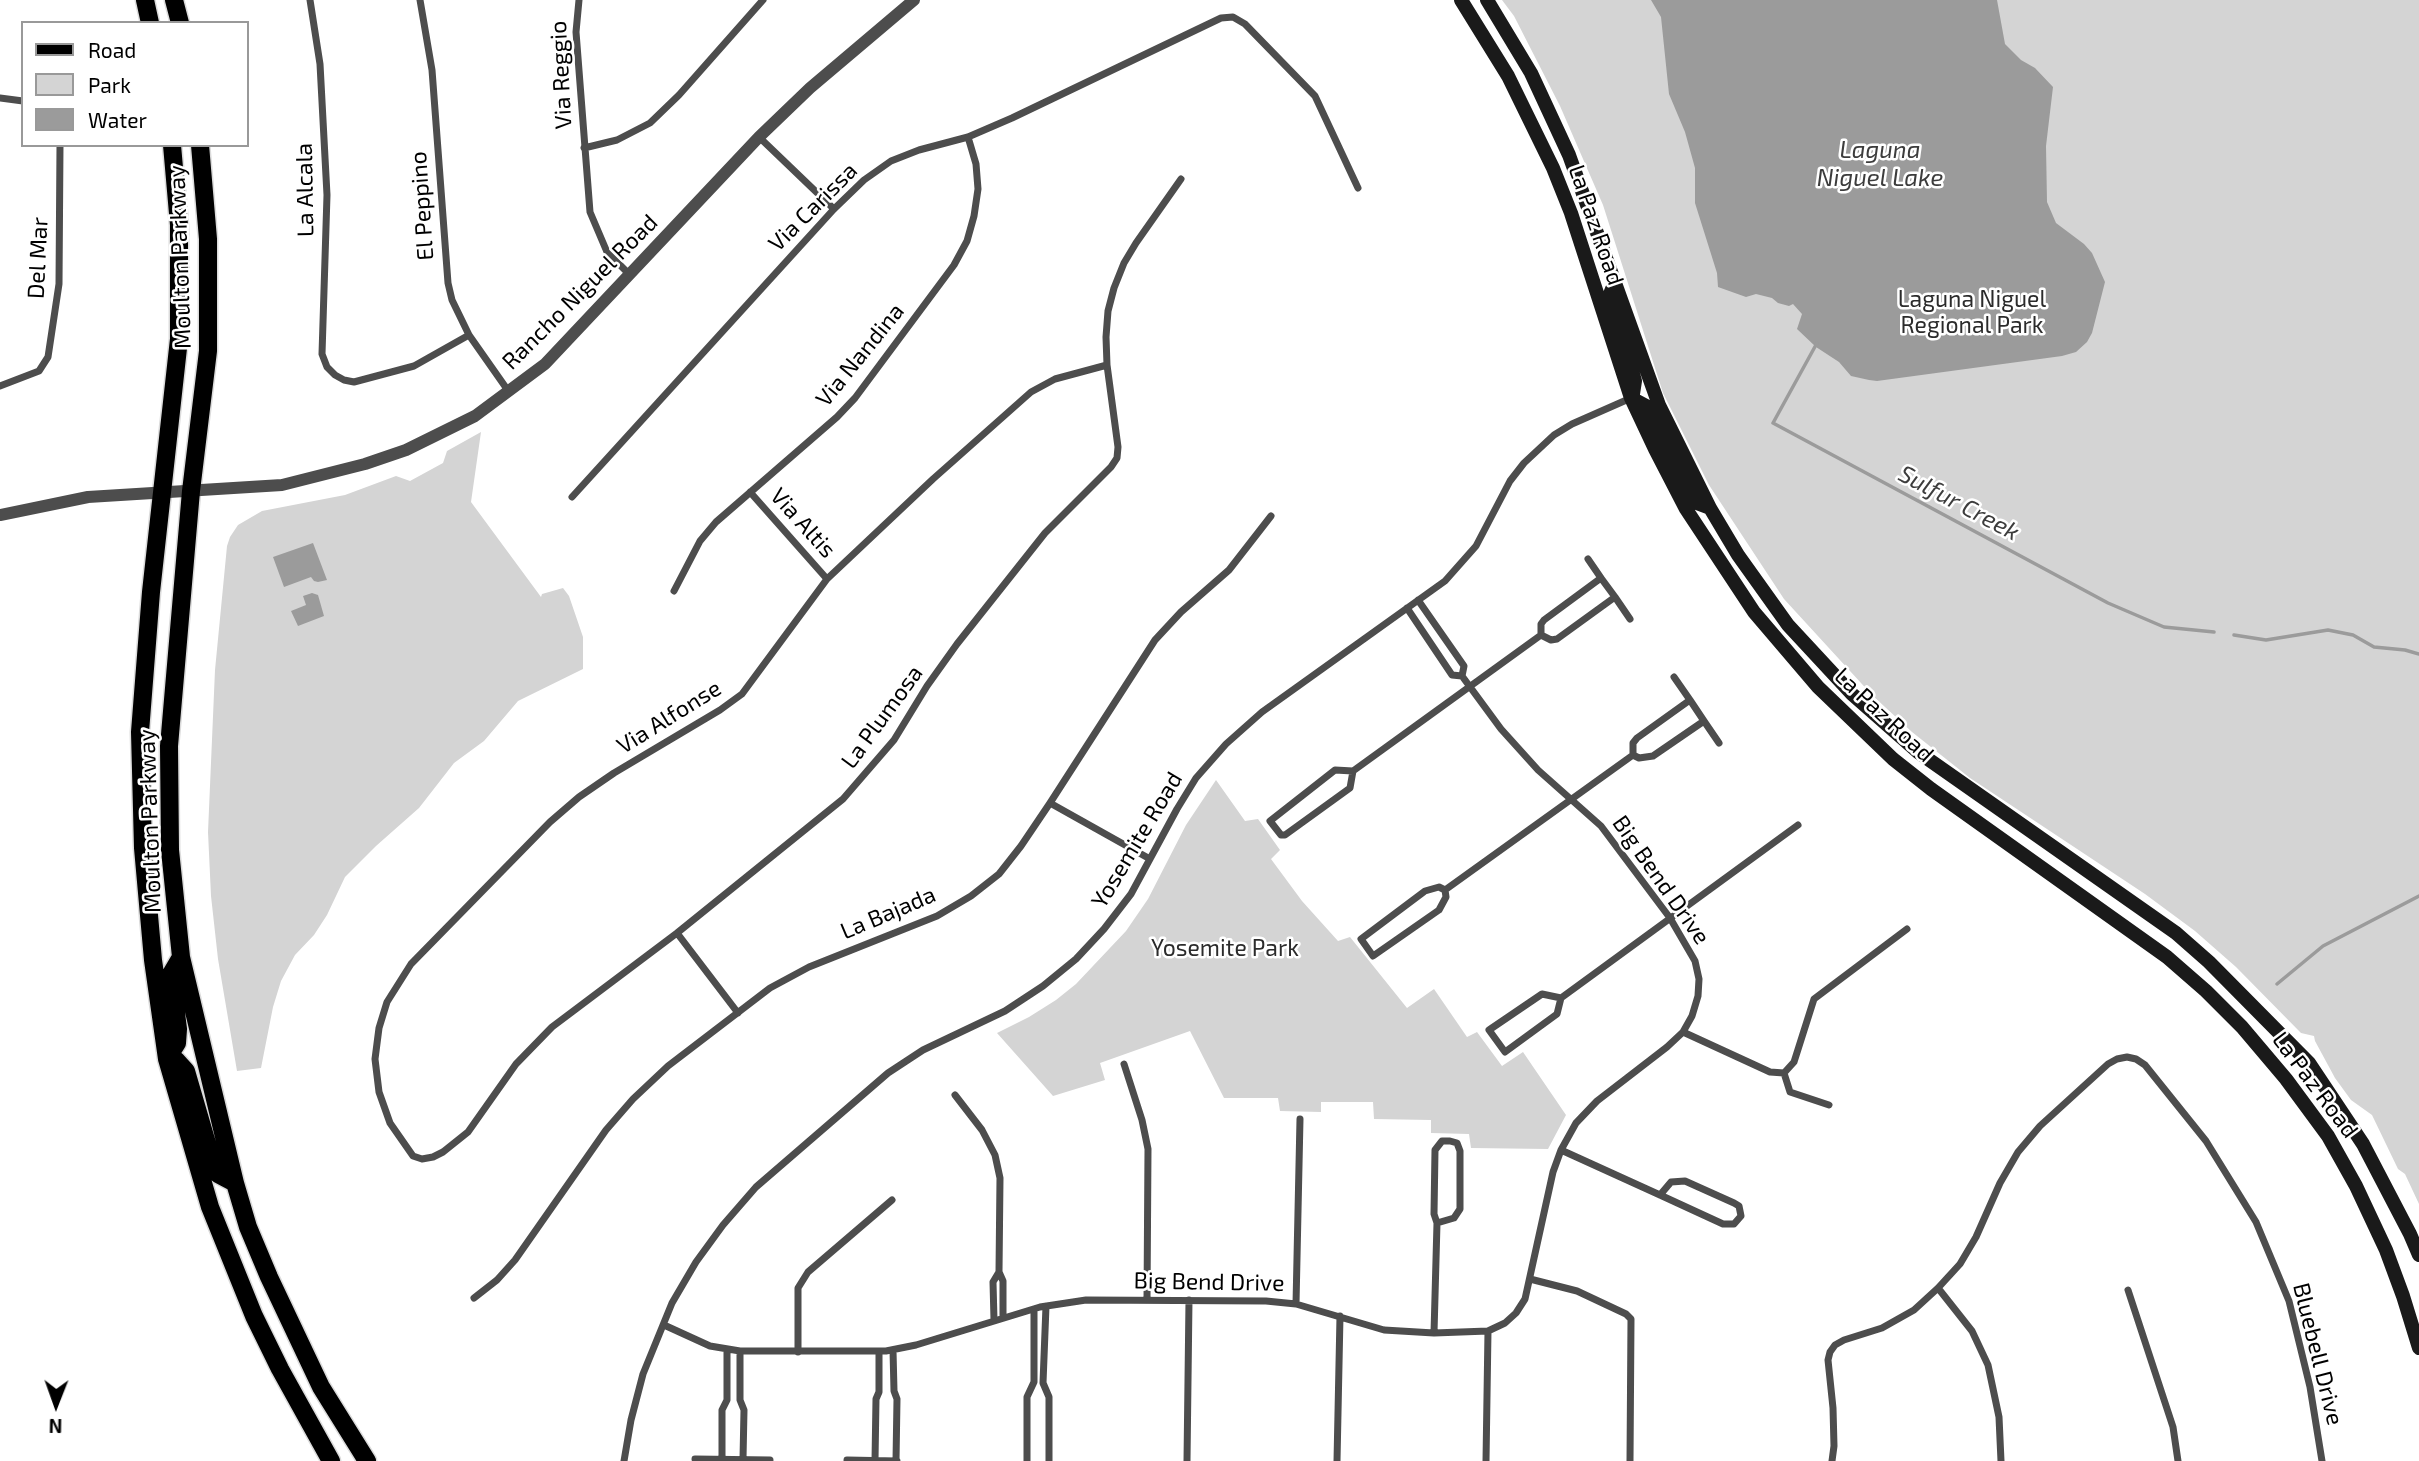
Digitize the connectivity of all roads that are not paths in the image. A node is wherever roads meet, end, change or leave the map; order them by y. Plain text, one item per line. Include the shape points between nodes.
1 (145, 0) edge
2 (174, 0) edge
3 (310, 0) edge
4 (420, 0) edge
5 (579, 0) edge
6 (763, 0) edge
7 (914, 0) edge
8 (1461, 0) edge
9 (1487, 0) edge
10 (150, 21) edge
11 (179, 21) edge
12 (0, 98) edge
13 (21, 101) edge
14 (968, 136) junction
15 (759, 137) junction
16 (60, 147) edge
17 (172, 147) edge
18 (200, 147) edge
19 (584, 148) junction
20 (1181, 179) dead end
21 (1358, 188) dead end
22 (834, 209) junction
23 (630, 275) junction
24 (1615, 281) junction
25 (469, 335) junction
26 (1107, 365) junction
27 (0, 386) edge
28 (509, 393) junction
29 (1631, 398) junction
30 (191, 491) junction
31 (164, 492) junction
32 (750, 492) junction
33 (572, 497) dead end
34 (1710, 508) junction
35 (0, 515) edge
36 (1271, 516) dead end
37 (1588, 559) dead end
38 (1601, 578) junction
39 (827, 579) junction
40 (674, 591) dead end
41 (1615, 597) junction
42 (1418, 600) junction
43 (1407, 608) junction
44 (1630, 619) dead end
45 (1541, 635) junction
46 (1462, 676) junction
47 (1674, 677) dead end
48 (1470, 687) junction
49 (1690, 700) junction
50 (1704, 721) junction
51 (1719, 743) dead end
52 (1633, 755) junction
53 (1353, 771) junction
54 (1572, 800) junction
55 (1050, 803) junction
56 (1798, 825) dead end
57 (1150, 859) junction
58 (1445, 890) junction
59 (1670, 918) junction
60 (1906, 929) dead end
61 (677, 933) junction
62 (181, 957) junction
63 (1561, 998) junction
64 (738, 1013) junction
65 (1683, 1032) junction
66 (167, 1059) junction
67 (1124, 1064) dead end
68 (1784, 1073) junction
69 (955, 1096) dead end
70 (1829, 1105) dead end
71 (1300, 1119) dead end
72 (1561, 1150) junction
73 (422, 1159) joint
74 (235, 1183) junction
75 (1660, 1195) junction
76 (892, 1200) dead end
77 (1437, 1223) junction
78 (2419, 1255) edge
79 (999, 1272) junction
80 (1530, 1279) junction
81 (1938, 1288) junction
82 (2128, 1290) dead end
83 (474, 1298) dead end
84 (1147, 1299) junction
85 (1189, 1300) junction
86 (1296, 1304) junction
87 (1046, 1306) junction
88 (1034, 1308) junction
89 (1340, 1316) junction
90 (1003, 1317) junction
91 (994, 1320) junction
92 (664, 1325) junction
93 (1488, 1331) junction
94 (1434, 1333) junction
95 (2419, 1348) edge
96 (727, 1349) junction
97 (892, 1350) junction
98 (740, 1351) junction
99 (879, 1351) junction
100 (798, 1352) junction
101 (1034, 1382) junction
102 (1043, 1382) junction
103 (894, 1391) junction
104 (879, 1392) junction
105 (727, 1400) junction
106 (740, 1400) junction
107 (695, 1459) dead end
108 (722, 1459) junction
109 (743, 1459) edge
110 (770, 1460) edge
111 (847, 1460) edge
112 (331, 1461) edge
113 (367, 1461) edge
114 (624, 1461) edge
115 (875, 1461) edge
116 (897, 1461) edge
117 (1027, 1461) edge
118 (1049, 1461) edge
119 (1187, 1461) edge
120 (1337, 1461) edge
121 (1486, 1461) edge
122 (1630, 1461) edge
123 (1832, 1461) edge
124 (2001, 1461) edge
125 (2178, 1461) edge
126 (2322, 1461) edge

1 - 10 main road
2 - 11 main road
3 - 25 street, La Alcala via 320,64 327,195 322,354 327,367 354,382 414,366
4 - 25 street, El Peppino via 432,70 448,283
5 - 19 street, Via Reggio via 576,32
6 - 19 street, Via Reggio via 650,124 617,140
7 - 15 street, Rancho Niguel Road
8 - 29 main road, La Paz Road via 1508,76 1553,168
9 - 24 main road, La Paz Road via 1550,113
12 - 13 street
14 - 21 street, Via Carissa via 1221,18 1233,17 1315,96
14 - 22 street, Via Carissa via 891,161
14 - 32 street, Via Nandina via 978,189 967,241 954,265 838,417
15 - 22 street
15 - 23 street, Rancho Niguel Road
16 - 27 street, Del Mar via 58,284 48,357 39,370
17 - 31 main road, Moulton Parkway via 180,315
18 - 30 main road, Moulton Parkway via 208,239 208,351
19 - 23 street, Via Reggio via 590,212 607,252
20 - 26 street, La Plumosa via 1119,275 1108,312
22 - 33 street, Via Carissa
23 - 28 street, Rancho Niguel Road via 545,364
24 - 29 main road via 1610,294 1635,381
24 - 34 main road, La Paz Road via 1659,405
25 - 28 street, El Peppino
26 - 39 street, Via Alfonse via 1055,379 1031,392
26 - 61 street, La Plumosa via 1118,447 1111,467 1045,533 957,645 894,740 843,799
28 - 30 street, Rancho Niguel Road via 446,432 365,464 282,485
29 - 34 main road via 1646,406 1694,502
29 - 42 street, Yosemite Road via 1572,424 1537,450 1510,481 1486,531 1463,563
29 - 95 main road, La Paz Road via 1686,509 1725,570 1818,687 1931,789 2168,957 2206,990 2271,1061 2328,1136 2356,1186 2386,1250
30 - 31 street, Rancho Niguel Road
30 - 62 main road, Moulton Parkway via 169,746 170,850
31 - 35 street, Rancho Niguel Road via 88,497
31 - 66 main road, Moulton Parkway via 143,673 140,794 148,908
32 - 39 street, Via Altis
32 - 40 street, Via Nandina via 700,541
34 - 78 main road, La Paz Road via 1788,625 1860,702 1917,752 2176,933 2309,1063 2362,1144
36 - 55 street, La Bajada via 1229,570 1156,640
37 - 38 street
38 - 41 street
38 - 45 street via 1544,620
39 - 73 street, Via Alfonse via 742,694 579,797 398,981 379,1028 375,1059 379,1092 406,1149
41 - 44 street
41 - 45 street via 1557,639
42 - 43 street, Yosemite Road
42 - 46 street, Big Bend Drive via 1464,666
43 - 46 street, Big Bend Drive via 1452,675
43 - 57 street, Yosemite Road via 1262,712 1226,744 1196,778
45 - 48 street
46 - 48 street, Big Bend Drive
47 - 49 street
48 - 53 street
48 - 54 street, Big Bend Drive via 1538,770
49 - 50 street
49 - 52 street via 1637,738
50 - 51 street
50 - 52 street via 1653,756
52 - 54 street
53 - 53 street via 1350,788 1286,835 1270,821 1335,770
54 - 58 street
54 - 59 street, Big Bend Drive via 1601,826
55 - 57 street
55 - 64 street, La Bajada via 999,874 971,896 937,916 809,967 770,988
56 - 59 street
57 - 92 street, Yosemite Road via 1124,903 1076,959 1004,1011 923,1050 888,1073 756,1187 696,1262
58 - 58 street via 1439,910 1373,956 1361,939 1425,891
59 - 63 street
59 - 65 street, Big Bend Drive via 1695,961 1699,979 1692,1016
60 - 68 street via 1814,999 1794,1062
61 - 64 street
61 - 73 street, La Plumosa via 552,1027 516,1064 468,1132 443,1152
62 - 66 main road via 171,974 177,1043
62 - 74 main road, Moulton Parkway
63 - 63 street via 1557,1014 1505,1052 1489,1030 1542,994
64 - 83 street, La Bajada via 633,1099 583,1161 515,1260
65 - 68 street via 1770,1072
65 - 72 street, Big Bend Drive via 1597,1101 1576,1123
66 - 74 main road via 176,1060 186,1071 218,1174
66 - 112 main road, Moulton Parkway via 232,1264 280,1369
67 - 84 street via 1148,1149
68 - 70 street via 1790,1091
69 - 79 street via 995,1154 1000,1178
71 - 86 street
72 - 75 street
72 - 80 street, Big Bend Drive
74 - 113 main road, Moulton Parkway via 248,1227 297,1338
75 - 75 street via 1671,1182 1685,1181 1739,1206 1741,1216 1734,1224 1723,1224
76 - 100 street via 808,1272 798,1288
77 - 77 street via 1435,1150 1442,1141 1450,1141 1457,1143 1460,1152 1460,1209 1454,1217
77 - 94 street
79 - 90 street
79 - 91 street via 993,1282
80 - 93 street, Big Bend Drive via 1517,1313
80 - 122 street via 1577,1291 1631,1319
81 - 123 street via 1914,1310 1882,1328 1844,1340 1830,1352
81 - 124 street via 1972,1331 1989,1365
81 - 126 street, Bluebell Drive via 1960,1264 2000,1183 2040,1126 2108,1064 2127,1057 2136,1059 2206,1141 2256,1222 2289,1301 2311,1387
82 - 125 street via 2173,1427
84 - 85 street, Big Bend Drive
84 - 87 street, Big Bend Drive
85 - 86 street, Big Bend Drive
85 - 119 street
86 - 89 street, Big Bend Drive
87 - 88 street, Big Bend Drive
87 - 102 street
88 - 90 street, Big Bend Drive
88 - 101 street
89 - 94 street, Big Bend Drive via 1384,1330
89 - 120 street
90 - 91 street, Big Bend Drive
91 - 97 street, Big Bend Drive
92 - 96 street, Big Bend Drive
92 - 114 street, Yosemite Road via 643,1374
93 - 94 street, Big Bend Drive
93 - 121 street
96 - 98 street, Big Bend Drive
96 - 105 street
97 - 99 street, Big Bend Drive
97 - 103 street
98 - 100 street, Big Bend Drive
98 - 106 street
99 - 100 street, Big Bend Drive
99 - 104 street
101 - 102 street
101 - 117 street via 1027,1397
102 - 118 street via 1049,1397
103 - 104 street
103 - 116 street
104 - 115 street
105 - 106 street
105 - 108 street via 722,1410
106 - 109 street
107 - 108 street
108 - 109 street
109 - 110 street
111 - 115 street
115 - 116 street

